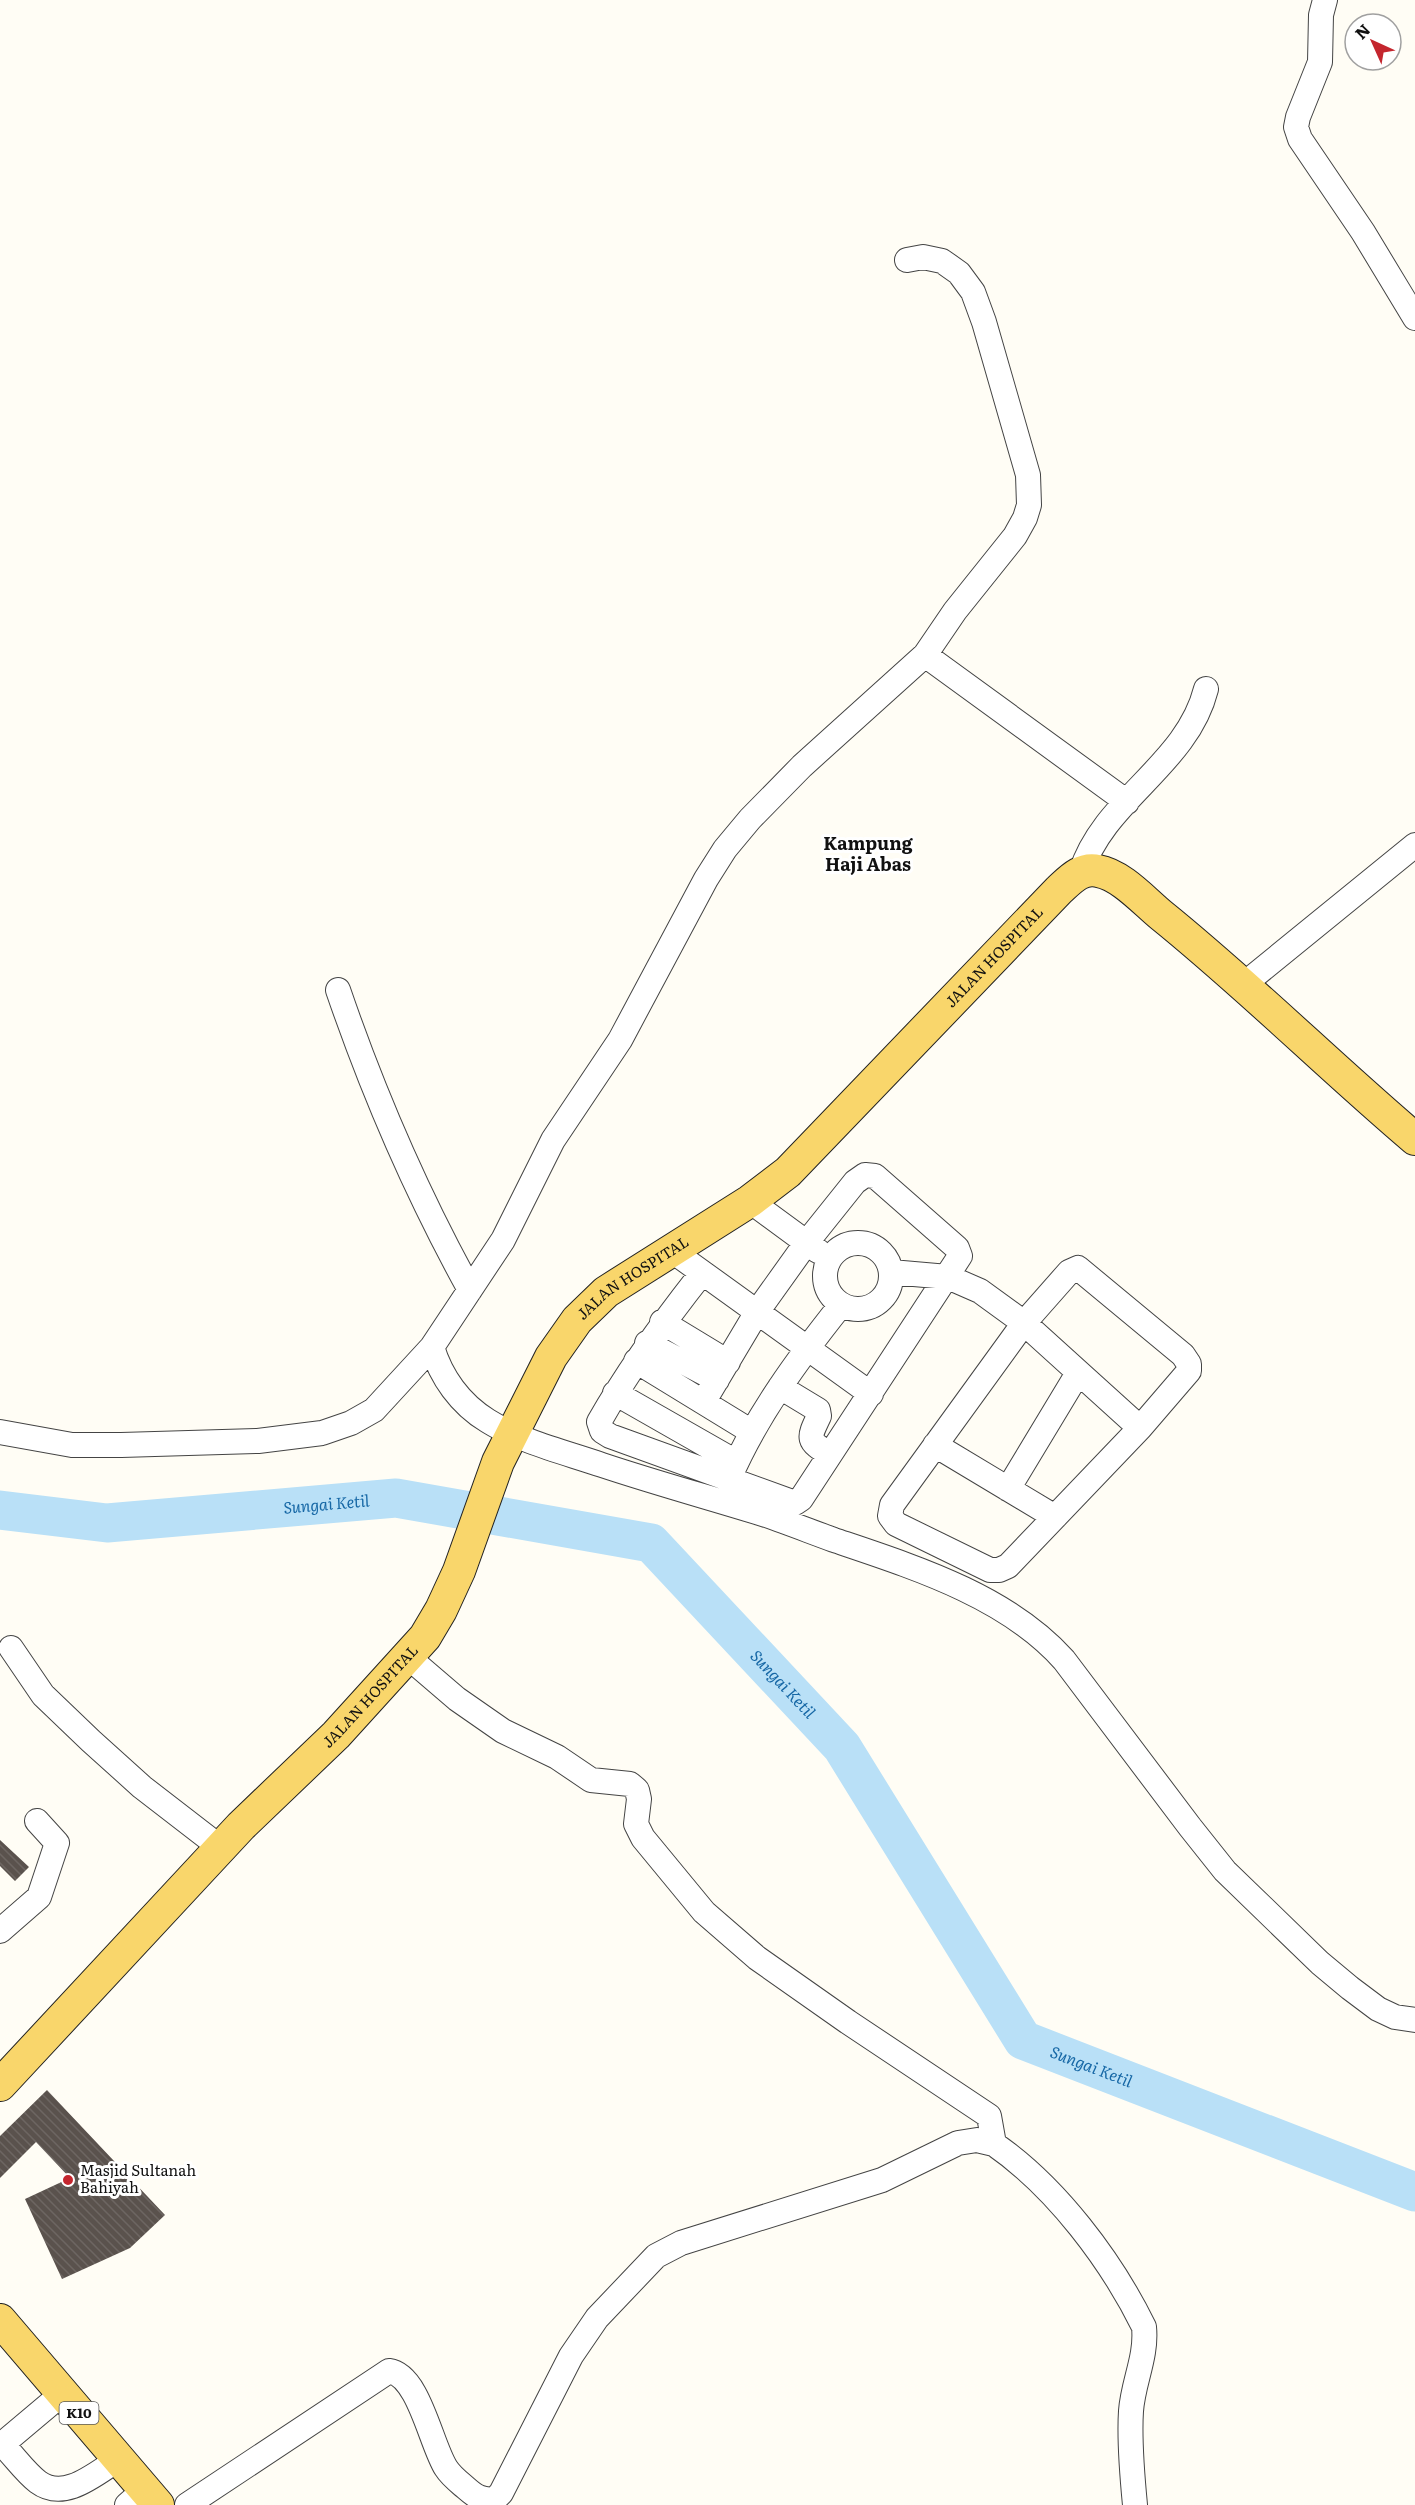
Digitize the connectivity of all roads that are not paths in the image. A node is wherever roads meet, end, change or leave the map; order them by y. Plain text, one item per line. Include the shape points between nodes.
1 (1325, 0) edge
2 (907, 260) dead end
3 (1415, 318) edge
4 (925, 655) junction
5 (1206, 689) dead end
6 (1127, 802) junction
7 (1415, 845) edge
8 (1081, 872) junction
9 (1243, 985) junction
10 (338, 990) dead end
11 (1415, 1139) edge
12 (750, 1201) junction
13 (807, 1242) junction
14 (671, 1250) junction
15 (829, 1261) junction
16 (891, 1272) junction
17 (702, 1273) junction
18 (948, 1277) junction
19 (470, 1290) junction
20 (841, 1305) junction
21 (757, 1312) junction
22 (662, 1322) junction
23 (1024, 1323) junction
24 (432, 1347) junction
25 (807, 1348) junction
26 (642, 1352) junction
27 (722, 1371) junction
28 (1078, 1373) junction
29 (780, 1387) junction
30 (615, 1393) junction
31 (871, 1394) junction
32 (704, 1401) junction
33 (1140, 1428) junction
34 (0, 1432) edge
35 (752, 1432) junction
36 (512, 1435) junction
37 (935, 1445) junction
38 (830, 1454) junction
39 (733, 1471) junction
40 (1008, 1489) junction
41 (1055, 1517) junction
42 (11, 1648) dead end
43 (408, 1657) junction
44 (37, 1821) dead end
45 (221, 1848) junction
46 (0, 1931) edge
47 (1415, 2020) edge
48 (0, 2085) edge
49 (994, 2144) junction
50 (4, 2333) edge
51 (63, 2393) junction
52 (1, 2445) edge
53 (118, 2459) junction
54 (143, 2500) edge
55 (187, 2505) edge
56 (1135, 2505) edge

1 - 3 street via 1320,62 1296,127
2 - 4 street via 923,257 942,261 959,273 973,292 1030,491 1025,518 1015,536
4 - 6 street
4 - 19 street via 802,766 725,849 620,1040 553,1140 503,1240
5 - 6 street via 1201,708 1183,741
6 - 8 street via 1093,842
7 - 9 street
8 - 9 main road via 1096,870 1121,883
8 - 12 main road, JALAN HOSPITAL via 1059,890 788,1172
9 - 11 main road
10 - 19 street via 391,1131
12 - 13 street
12 - 14 main road, JALAN HOSPITAL
13 - 15 street
13 - 18 street via 855,1182 865,1175 875,1176 957,1248 959,1262
13 - 21 street
14 - 17 street
14 - 36 main road, JALAN HOSPITAL via 606,1292 577,1320 551,1358
15 - 16 street via 838,1250 864,1244 887,1259
15 - 20 street via 826,1285
16 - 18 street
16 - 20 street via 890,1287 882,1300 869,1308
17 - 21 street
17 - 22 street
18 - 23 street via 980,1291
18 - 31 street
19 - 24 street
20 - 25 street
21 - 25 street
21 - 27 street
22 - 26 street
22 - 27 street
23 - 28 street
23 - 33 street via 1069,1272 1078,1268 1183,1355 1189,1371
23 - 37 street
24 - 34 street via 374,1410 351,1424 322,1433 258,1441 92,1445
24 - 36 street via 438,1367 452,1388 486,1420
25 - 29 street
25 - 31 street
26 - 27 street
26 - 30 street
26 - 32 street
27 - 32 street
28 - 33 street
28 - 40 street
29 - 35 street
29 - 38 street via 818,1410 811,1441
30 - 39 street
30 - 39 street via 599,1422 602,1431
31 - 38 street
32 - 35 street
33 - 41 street
35 - 39 street
36 - 43 main road, JALAN HOSPITAL via 441,1610
36 - 47 street via 896,1560 998,1606 1023,1622 1064,1660 1225,1871 1350,1988 1378,2009
37 - 40 street
37 - 41 street via 892,1505 891,1516 896,1524 990,1570 999,1570 1008,1566
38 - 39 street via 795,1503
40 - 41 street
42 - 45 street via 43,1695 91,1741 142,1787
43 - 45 main road, JALAN HOSPITAL via 336,1735
43 - 49 street via 457,1699 503,1731 556,1756 591,1780 630,1784 637,1790 636,1824 643,1838 704,1912 766,1964 989,2116
44 - 46 street via 57,1843 39,1897
45 - 48 main road, JALAN HOSPITAL
49 - 55 street via 977,2140 958,2143 882,2180 681,2243 656,2256 597,2318 571,2356 495,2499 485,2500 473,2494 447,2469 410,2386 398,2373 389,2371
49 - 56 street via 1029,2172 1061,2206 1098,2252 1144,2327 1142,2361 1131,2410
50 - 51 main road, K10
51 - 52 street
51 - 53 main road, K10
52 - 53 street via 38,2482 60,2490
53 - 54 main road, K10

